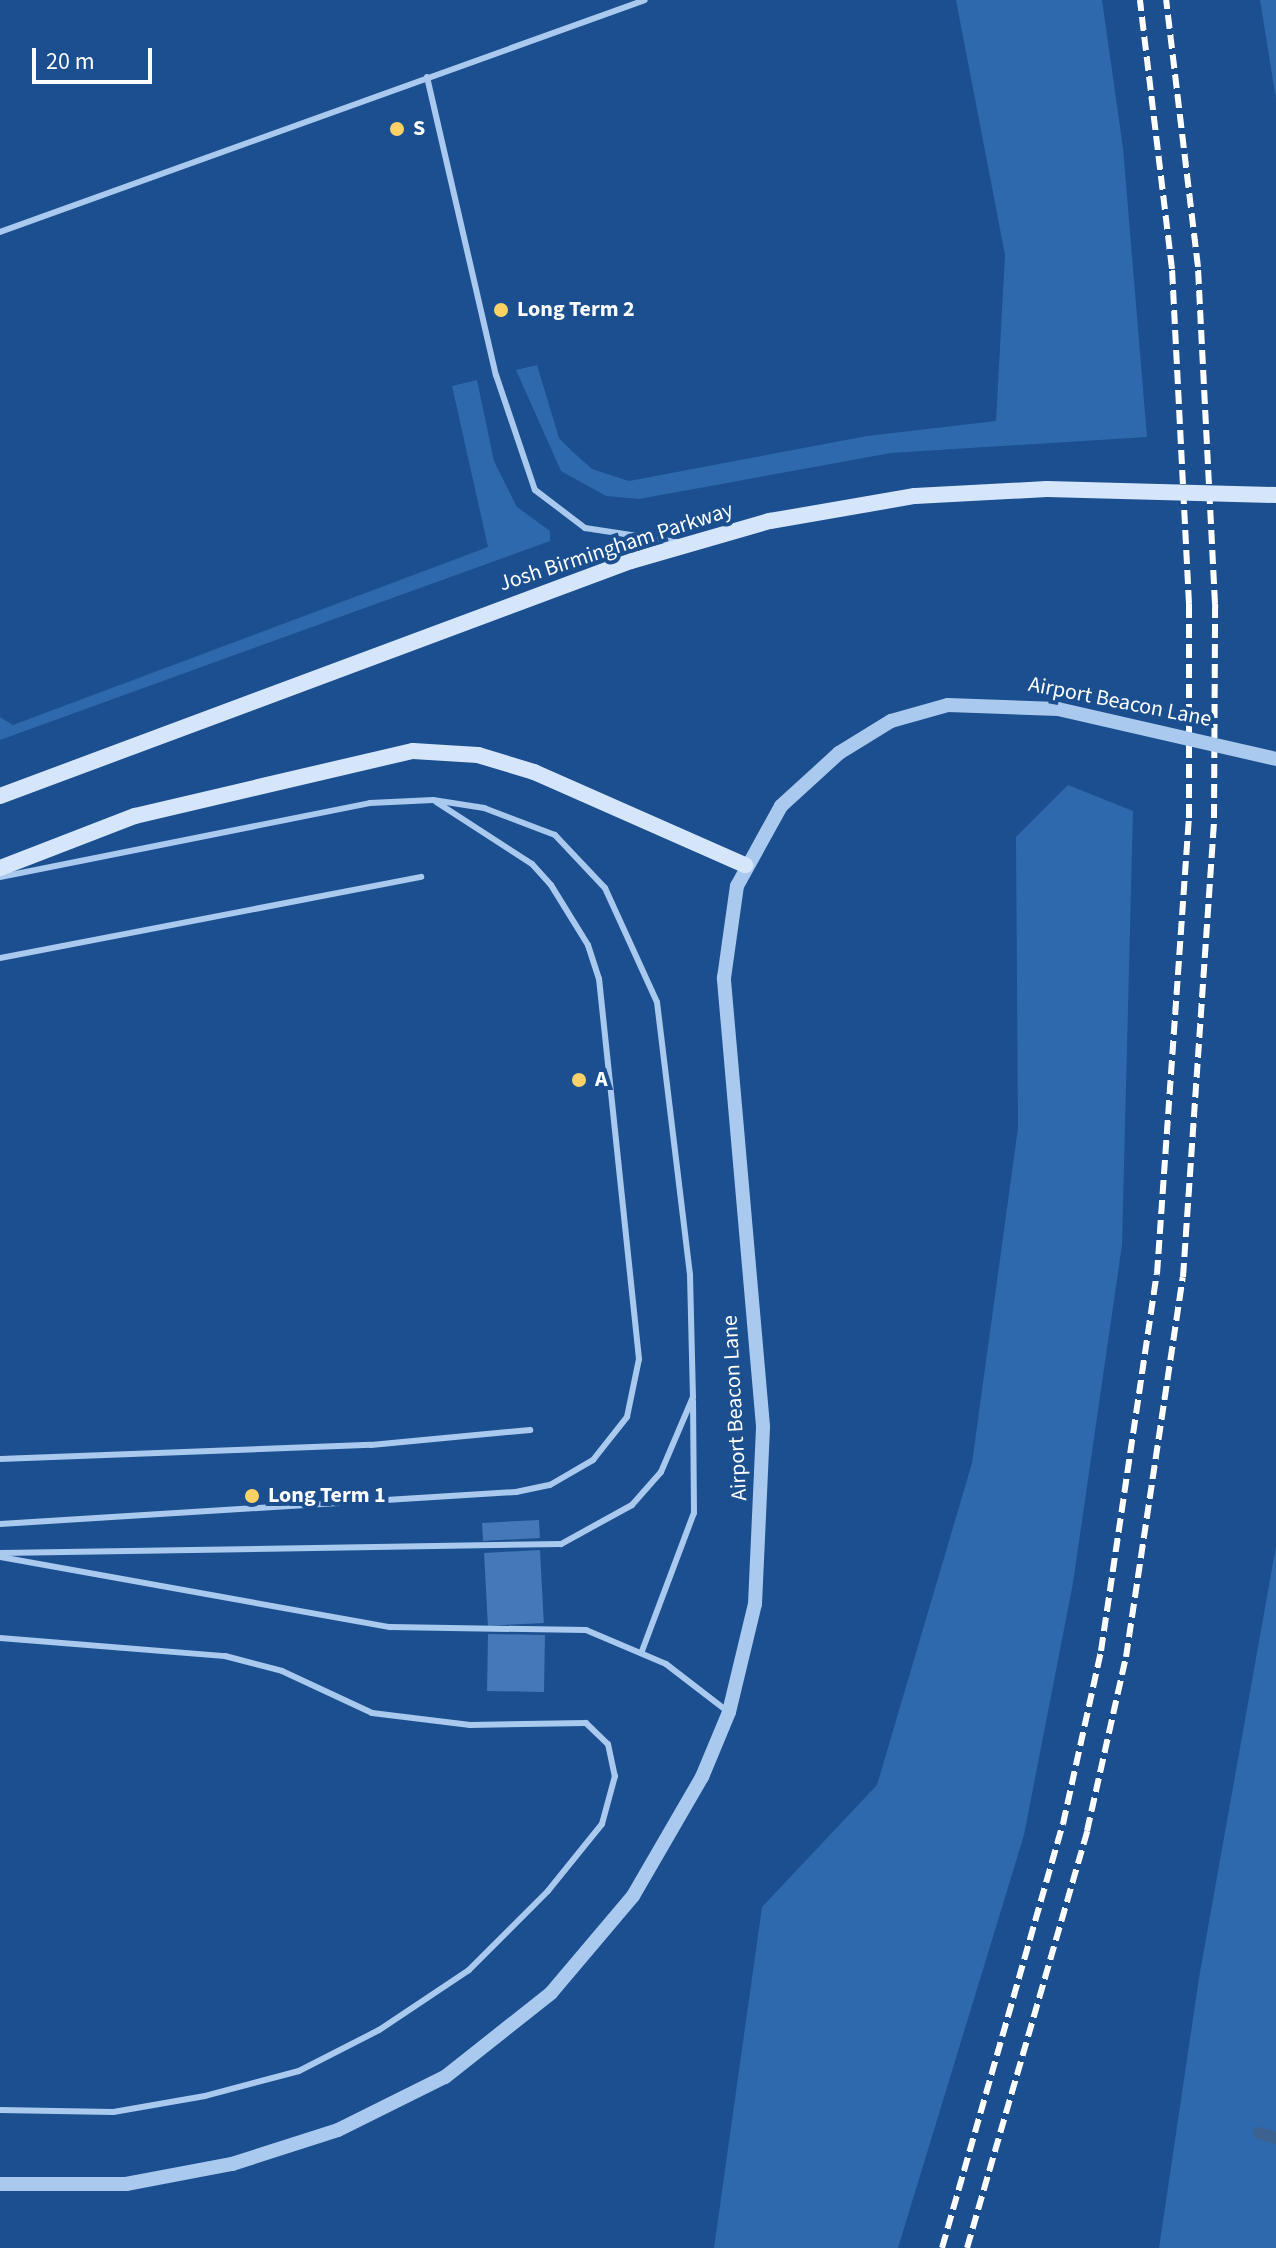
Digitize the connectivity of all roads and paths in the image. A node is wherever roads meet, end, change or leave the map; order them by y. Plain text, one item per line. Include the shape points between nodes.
1 (645, 0) edge
2 (427, 77) junction
3 (0, 232) edge
4 (1276, 495) edge
5 (695, 542) junction
6 (1276, 759) edge
7 (0, 796) edge
8 (433, 800) junction
9 (745, 865) junction
10 (0, 868) edge
11 (0, 877) edge
12 (421, 877) dead end
13 (0, 958) edge
14 (693, 1397) junction
15 (530, 1430) dead end
16 (0, 1459) edge
17 (0, 1524) edge
18 (0, 1555) edge
19 (0, 1638) edge
20 (642, 1651) junction
21 (729, 1712) junction
22 (0, 2110) edge
23 (0, 2184) edge

1 - 2 lane
2 - 3 lane
2 - 5 lane via 496,375 535,490 585,528
4 - 5 main road, Josh Birmingham Parkway, bridge via 1047,489 915,496
5 - 7 main road, Josh Birmingham Parkway via 501,607
6 - 9 street, Airport Beacon Lane, bridge via 1058,709 948,705 891,721 811,775 781,806
8 - 11 lane via 370,803
8 - 14 lane via 484,808 555,835 605,888 645,964 676,1148
8 - 17 lane via 532,864 570,911 592,956 614,1083 639,1359 627,1417 593,1460 550,1485 516,1492
9 - 10 main road via 534,772 478,755 413,751 135,816
9 - 21 street, Airport Beacon Lane via 724,978 763,1505 755,1604
12 - 13 lane
14 - 18 lane via 661,1472 632,1505 561,1544
14 - 20 lane via 694,1513
15 - 16 lane via 371,1445
18 - 20 lane via 390,1627 567,1628
19 - 22 lane via 225,1656 282,1671 372,1713 470,1725 586,1723 608,1744 615,1776 602,1824 548,1891 469,1970 379,2030 299,2071 205,2096 113,2112
20 - 21 lane
21 - 23 street, Airport Beacon Lane via 679,1822 601,1938 551,1993 445,2077 338,2130 232,2164 126,2184

